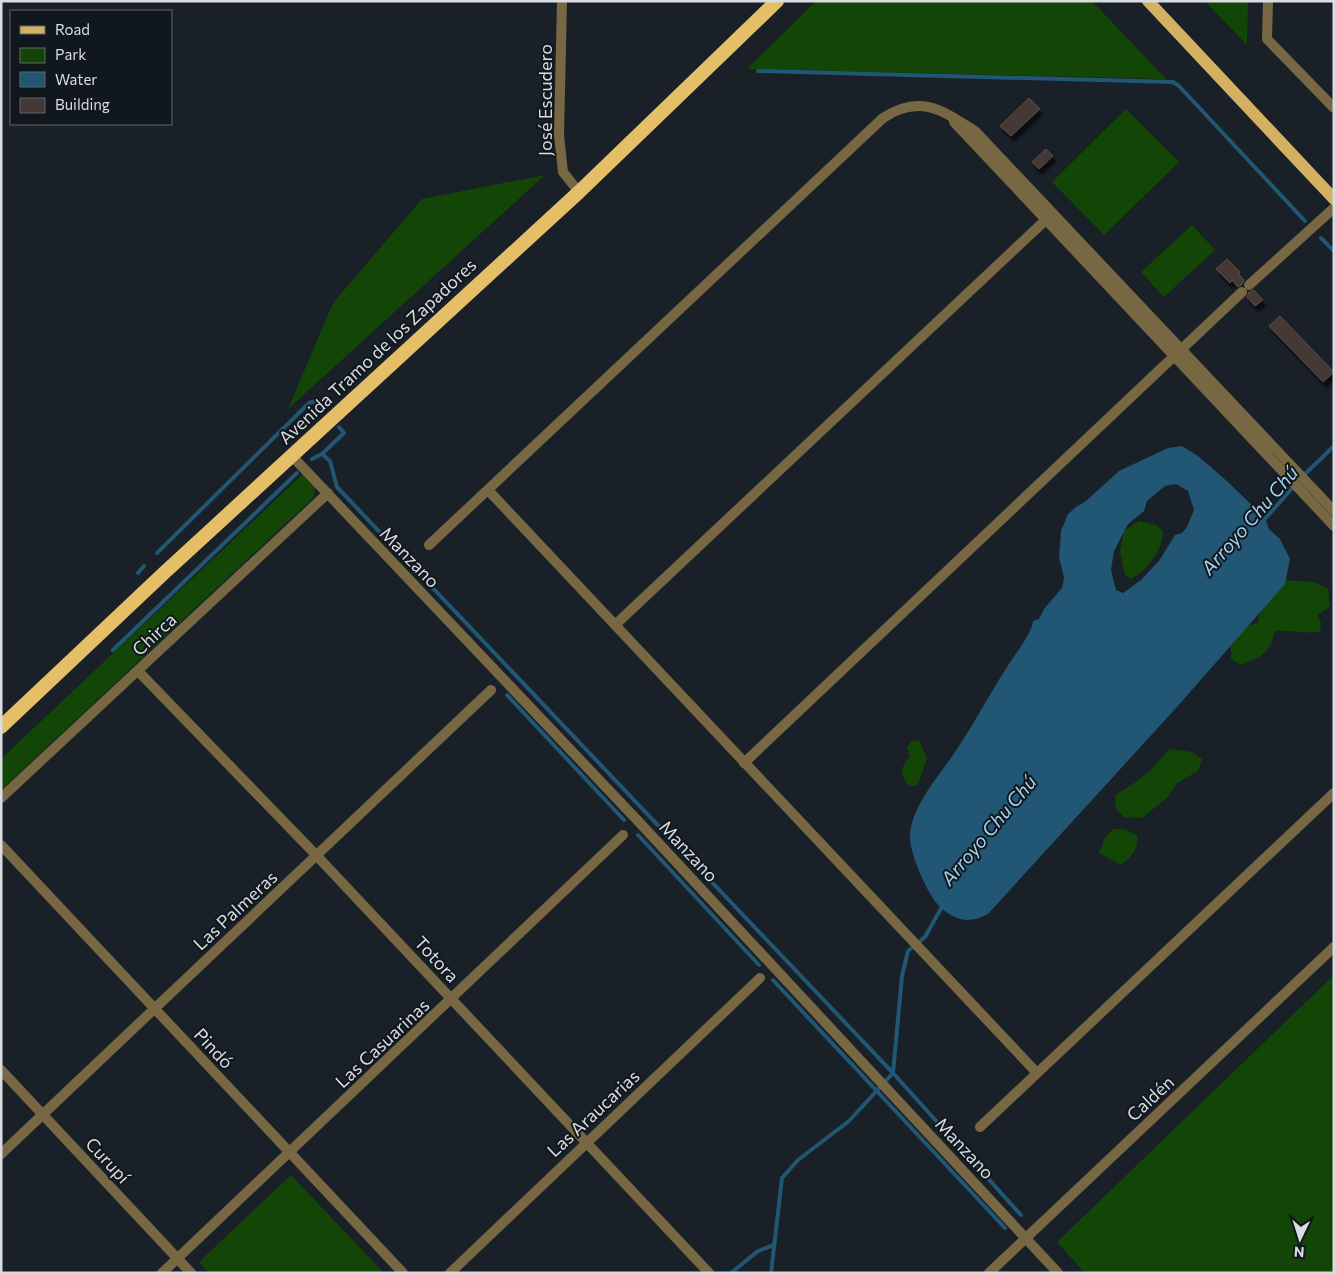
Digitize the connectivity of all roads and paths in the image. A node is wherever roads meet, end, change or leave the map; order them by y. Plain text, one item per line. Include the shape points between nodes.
1 (562, 1) edge
2 (777, 1) edge
3 (1148, 1) edge
4 (1268, 1) edge
5 (1334, 108) edge
6 (579, 192) junction
7 (1334, 198) edge
8 (1334, 208) edge
9 (1049, 217) junction
10 (1177, 353) junction
11 (292, 456) junction
12 (1304, 487) junction
13 (488, 490) junction
14 (328, 494) junction
15 (1334, 511) edge
16 (1334, 526) edge
17 (429, 545) dead end
18 (615, 624) junction
19 (138, 671) junction
20 (491, 690) dead end
21 (1, 727) edge
22 (744, 762) junction
23 (1334, 793) edge
24 (1, 798) edge
25 (623, 835) dead end
26 (1, 845) edge
27 (317, 856) junction
28 (1334, 947) edge
29 (760, 978) dead end
30 (452, 999) junction
31 (154, 1008) junction
32 (1, 1070) edge
33 (1037, 1073) junction
34 (43, 1115) junction
35 (980, 1127) dead end
36 (586, 1142) junction
37 (290, 1152) junction
38 (1, 1154) edge
39 (1026, 1237) junction
40 (178, 1258) junction
41 (162, 1273) edge
42 (192, 1273) edge
43 (403, 1273) edge
44 (450, 1273) edge
45 (709, 1273) edge
46 (989, 1273) edge
47 (1058, 1273) edge

1 - 6 street, José Escudero via 559,135 563,172
2 - 6 highway, Avenida Tramo de los Zapadores
3 - 7 main road
4 - 5 street via 1267,39
6 - 11 highway, Avenida Tramo de los Zapadores
8 - 10 street
9 - 10 street
9 - 13 street via 974,131 932,107 911,106 896,110 883,118
9 - 18 street
10 - 12 street
10 - 22 street
11 - 14 street, Manzano
11 - 21 highway, Avenida Tramo de los Zapadores
12 - 15 street
12 - 16 street
13 - 17 street
13 - 18 street
14 - 19 street, Chirca
14 - 39 street, Manzano
18 - 22 street
19 - 24 street, Chirca
19 - 27 street, Totora
20 - 27 street, Las Palmeras
22 - 33 street
23 - 33 street
25 - 30 street, Las Casuarinas
26 - 31 street, Pindó
27 - 30 street, Totora
27 - 31 street, Las Palmeras
28 - 39 street, Caldén
29 - 36 street, Las Araucarias
30 - 36 street, Totora
30 - 37 street, Las Casuarinas
31 - 34 street, Las Palmeras
31 - 37 street, Pindó
32 - 34 street, Curupí
33 - 35 street
34 - 38 street, Las Palmeras
34 - 40 street, Curupí
36 - 44 street, Las Araucarias
36 - 45 street, Totora
37 - 40 street, Las Casuarinas
37 - 43 street, Pindó
39 - 46 street, Caldén
39 - 47 street, Manzano
40 - 41 street, Las Casuarinas
40 - 42 street, Curupí

